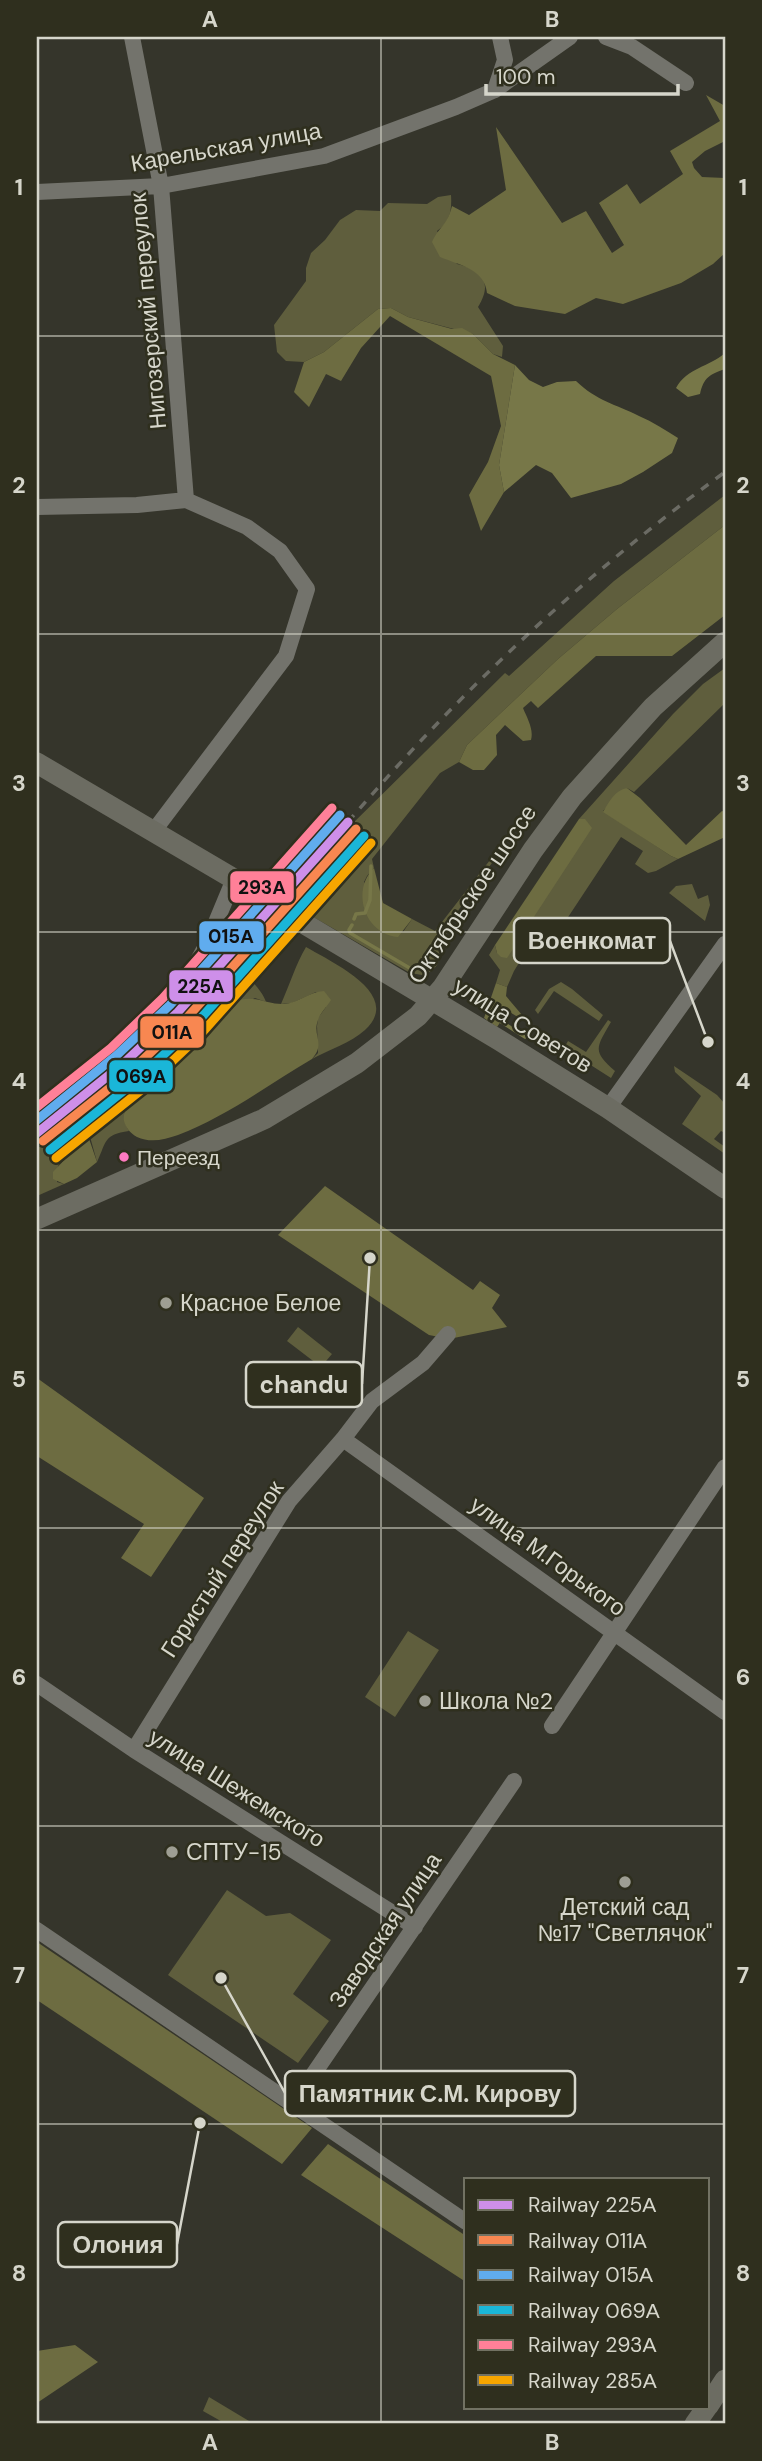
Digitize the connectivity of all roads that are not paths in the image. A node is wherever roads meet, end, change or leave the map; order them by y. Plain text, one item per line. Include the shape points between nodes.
1 (132, 37) edge
2 (500, 37) edge
3 (570, 37) edge
4 (606, 37) edge
5 (686, 83) dead end
6 (495, 90) junction
7 (161, 186) junction
8 (37, 192) edge
9 (186, 500) junction
10 (37, 507) edge
11 (725, 642) edge
12 (37, 763) edge
13 (153, 832) junction
14 (234, 879) junction
15 (725, 944) edge
16 (434, 1000) junction
17 (37, 1094) edge
18 (54, 1100) junction
19 (608, 1108) junction
20 (37, 1112) edge
21 (725, 1188) edge
22 (37, 1219) edge
23 (448, 1334) dead end
24 (342, 1439) junction
25 (725, 1467) edge
26 (615, 1632) junction
27 (37, 1684) edge
28 (725, 1712) edge
29 (552, 1726) dead end
30 (134, 1751) junction
31 (514, 1781) dead end
32 (415, 1927) junction
33 (37, 1930) edge
34 (293, 2104) junction
35 (464, 2221) edge
36 (704, 2408) edge
37 (695, 2424) edge

1 - 7 street, Нигозерский переулок
2 - 6 street via 505,60
3 - 6 street, Карельская улица
4 - 5 street via 632,47
6 - 7 street, Карельская улица via 324,156
7 - 8 street, Карельская улица
7 - 9 street, Нигозерский переулок
9 - 10 street
9 - 13 street via 247,527 280,551 307,589 286,656
11 - 16 main road, Октябрьское шоссе via 644,717 572,797
12 - 13 main road, улица Советов
13 - 14 main road, улица Советов
14 - 16 main road, улица Советов
14 - 18 street via 191,973 118,1051
15 - 19 street
16 - 19 main road, улица Советов
16 - 22 main road, Октябрьское шоссе via 357,1063 264,1119
17 - 18 street
18 - 20 street
19 - 21 main road, улица Советов
23 - 24 street, Гористый переулок via 423,1363 372,1401
24 - 26 street, улица М.Горького
24 - 30 street, Гористый переулок via 288,1502
25 - 26 street
26 - 28 street, улица М.Горького
26 - 29 street
27 - 30 street, улица Шежемского
30 - 32 street, улица Шежемского
31 - 32 street, Заводская улица
32 - 34 street, Заводская улица
33 - 34 street
34 - 35 street
36 - 37 main road

